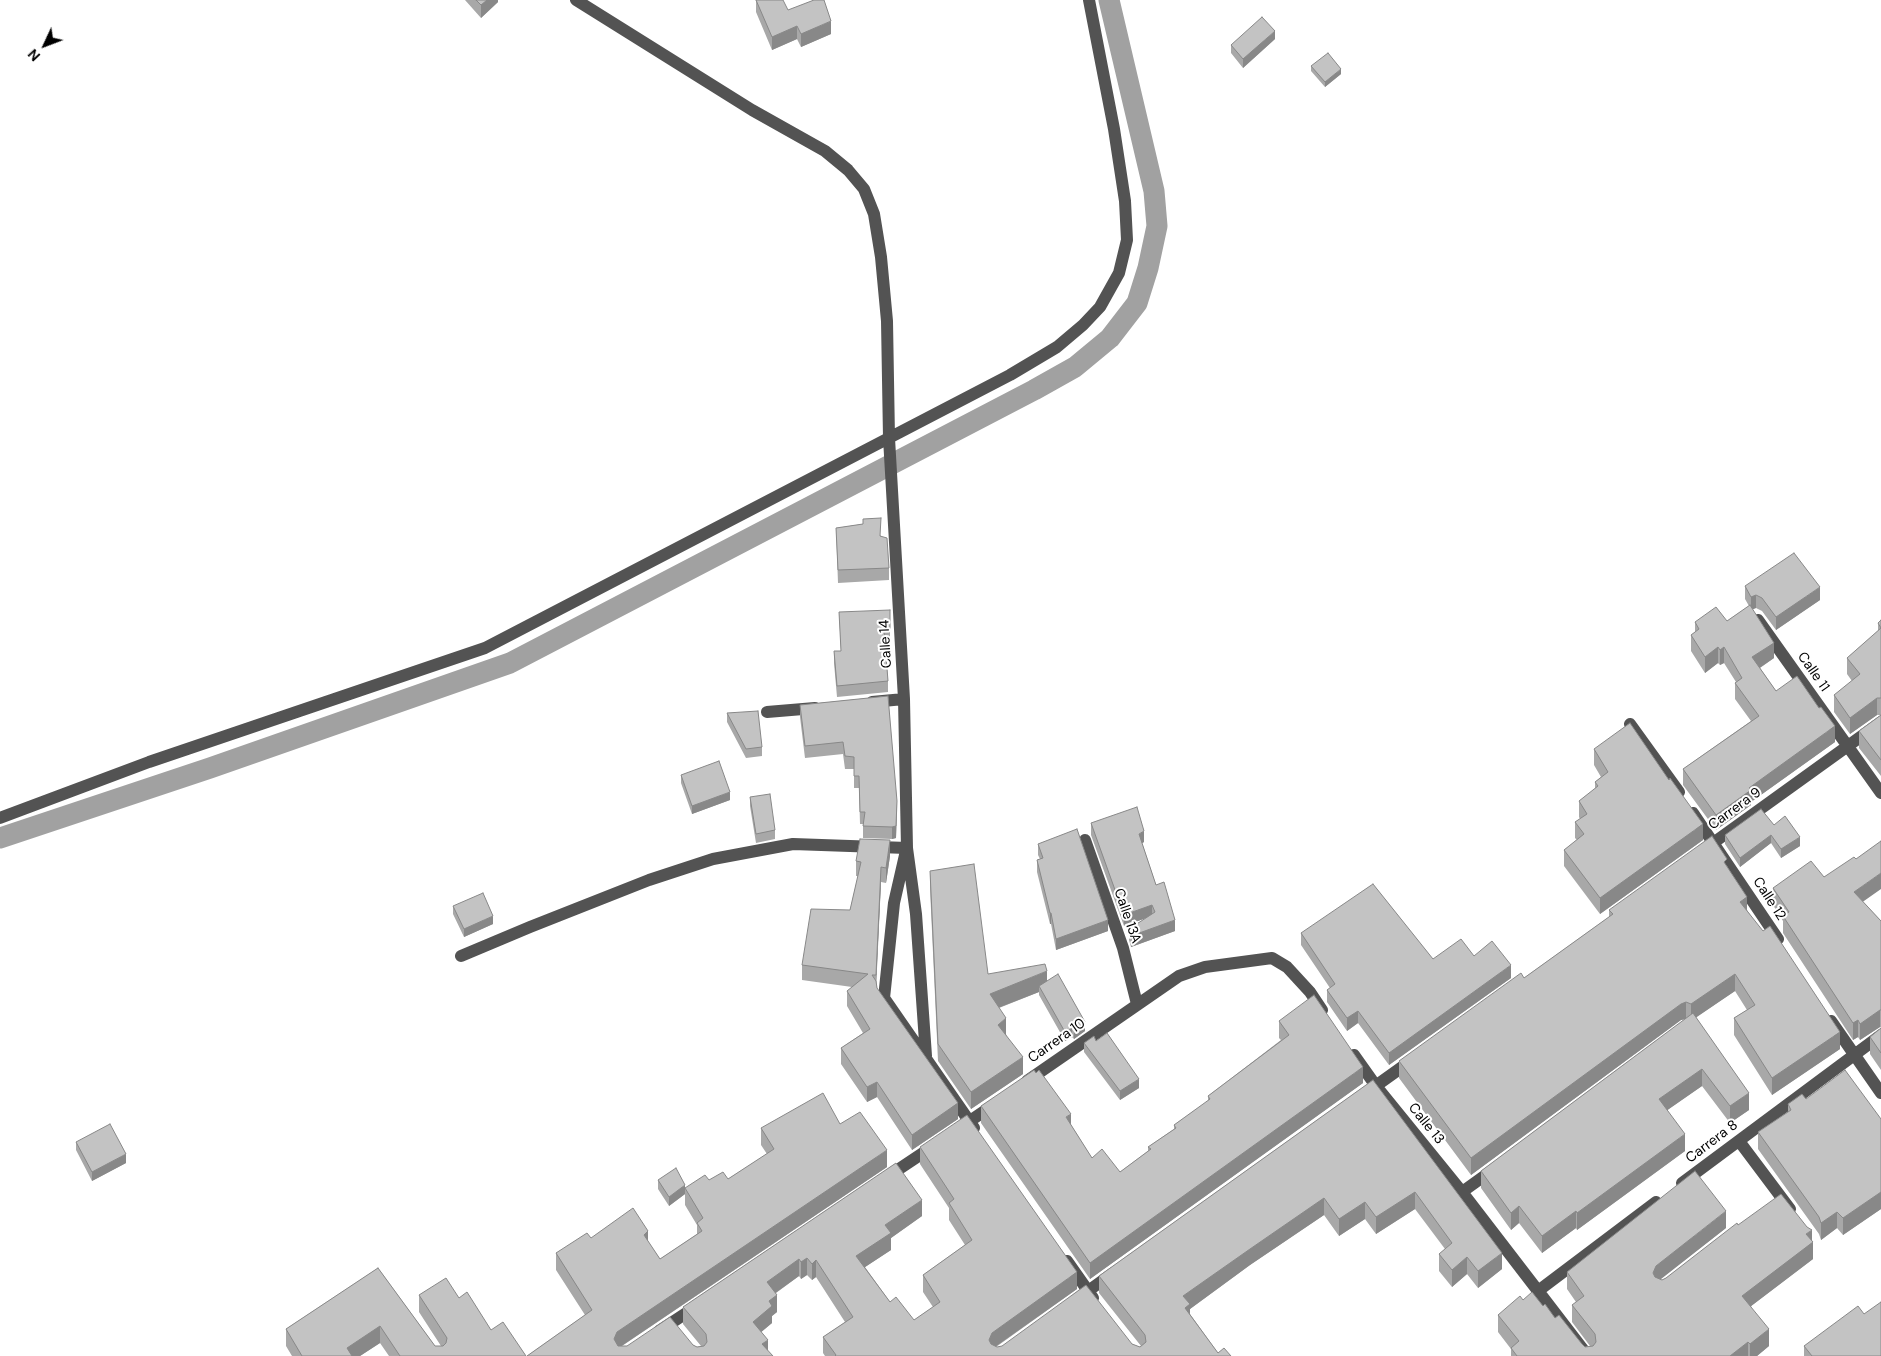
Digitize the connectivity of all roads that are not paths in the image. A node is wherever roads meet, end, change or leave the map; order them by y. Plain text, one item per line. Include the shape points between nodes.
1 (576, 0) edge
2 (1089, 0) edge
3 (889, 438) junction
4 (1756, 616) edge
5 (904, 699) junction
6 (855, 704) edge
7 (826, 706) edge
8 (767, 712) dead end
9 (1881, 722) edge
10 (1630, 724) edge
11 (1848, 747) junction
12 (1881, 793) edge
13 (0, 818) edge
14 (1086, 840) dead end
15 (1714, 842) junction
16 (907, 848) junction
17 (1690, 860) edge
18 (1784, 948) edge
19 (461, 956) dead end
20 (1137, 1004) junction
21 (1827, 1014) edge
22 (1332, 1024) edge
23 (1881, 1035) edge
24 (1348, 1047) edge
25 (1424, 1051) edge
26 (1853, 1054) junction
27 (926, 1056) junction
28 (1376, 1086) junction
29 (1017, 1088) edge
30 (1881, 1093) edge
31 (1360, 1097) edge
32 (1001, 1099) edge
33 (969, 1122) junction
34 (980, 1138) edge
35 (1739, 1141) junction
36 (1502, 1163) edge
37 (878, 1183) edge
38 (1462, 1192) junction
39 (1797, 1217) edge
40 (1060, 1251) edge
41 (1120, 1268) edge
42 (1088, 1291) junction
43 (1538, 1291) junction
44 (705, 1300) edge
45 (1099, 1305) edge
46 (1066, 1307) edge
47 (647, 1339) edge
48 (1588, 1356) edge

1 - 3 street, Calle 14 via 752,110 825,151 864,189 874,214 881,257
2 - 3 street via 1125,201 1127,240 1119,273 1100,307 1057,347
3 - 5 street, Calle 14
3 - 13 street via 486,648 150,762
4 - 11 street, Calle 11
5 - 6 street
5 - 16 street, Calle 14
7 - 8 street
9 - 11 street, Carrera 9
10 - 15 street, Calle 12
11 - 12 street, Calle 11
11 - 15 street, Carrera 9
14 - 20 street, Calle 13A via 1123,948
15 - 17 street, Carrera 9
15 - 18 street, Calle 12
16 - 19 street via 793,844 713,859 640,884
16 - 27 street, Calle 14 via 916,914
16 - 27 street, Calle 14 via 894,903 884,998
20 - 22 street via 1179,976 1205,967 1272,958 1287,968 1310,992
20 - 29 street, Carrera 10
21 - 26 street
23 - 26 street, Carrera 8
24 - 28 street, Calle 13
25 - 28 street
26 - 30 street
26 - 35 street, Carrera 8
27 - 33 street, Calle 14
28 - 31 street
28 - 38 street, Calle 13
32 - 33 street
33 - 34 street, Calle 14
33 - 37 street
35 - 39 street via 1777,1199
35 - 43 street, Carrera 8
36 - 38 street
38 - 43 street, Calle 13
40 - 42 street
41 - 42 street
42 - 45 street
42 - 46 street
43 - 48 street, Calle 13
44 - 47 street via 674,1326

